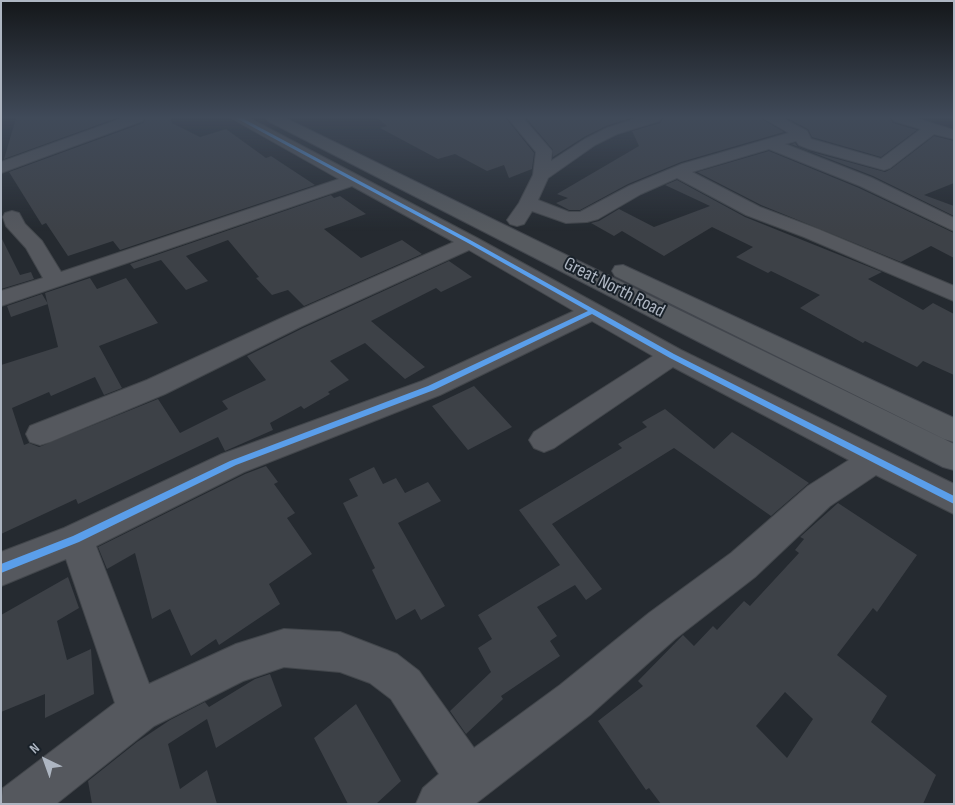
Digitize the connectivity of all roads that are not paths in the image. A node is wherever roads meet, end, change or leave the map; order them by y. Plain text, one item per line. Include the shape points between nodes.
1 (35, 156) edge
2 (308, 156) edge
3 (348, 156) edge
4 (392, 156) edge
5 (543, 156) edge
6 (569, 156) edge
7 (733, 156) edge
8 (800, 156) edge
9 (850, 156) edge
10 (896, 156) edge
11 (1, 168) edge
12 (678, 172) junction
13 (541, 174) junction
14 (354, 180) junction
15 (523, 212) junction
16 (12, 217) dead end
17 (954, 225) edge
18 (470, 242) junction
19 (55, 281) junction
20 (954, 294) edge
21 (1, 299) edge
22 (591, 312) junction
23 (672, 356) junction
24 (954, 431) edge
25 (40, 434) dead end
26 (544, 440) dead end
27 (876, 458) junction
28 (954, 458) edge
29 (954, 500) edge
30 (76, 539) junction
31 (1, 569) edge
32 (139, 711) junction
33 (454, 791) edge
34 (19, 804) edge

1 - 11 street
2 - 14 street
3 - 28 main road, Great North Road
4 - 15 main road, Great North Road
5 - 13 street
6 - 13 street
7 - 12 street
8 - 17 street via 866,182
9 - 10 street via 884,165
12 - 15 street via 580,218
12 - 20 street via 753,211
13 - 15 street
14 - 18 street
14 - 19 street
15 - 24 main road, Great North Road
16 - 19 street via 16,226 35,245
18 - 22 street
18 - 25 street via 156,387
19 - 21 street
22 - 23 street
22 - 30 street via 431,388 234,463
23 - 26 street
23 - 27 street
27 - 29 street
27 - 33 street via 819,496 743,565 662,626 575,700
30 - 31 street
30 - 32 street
32 - 33 street via 236,664 284,648 340,652 383,668 405,685
32 - 34 street

